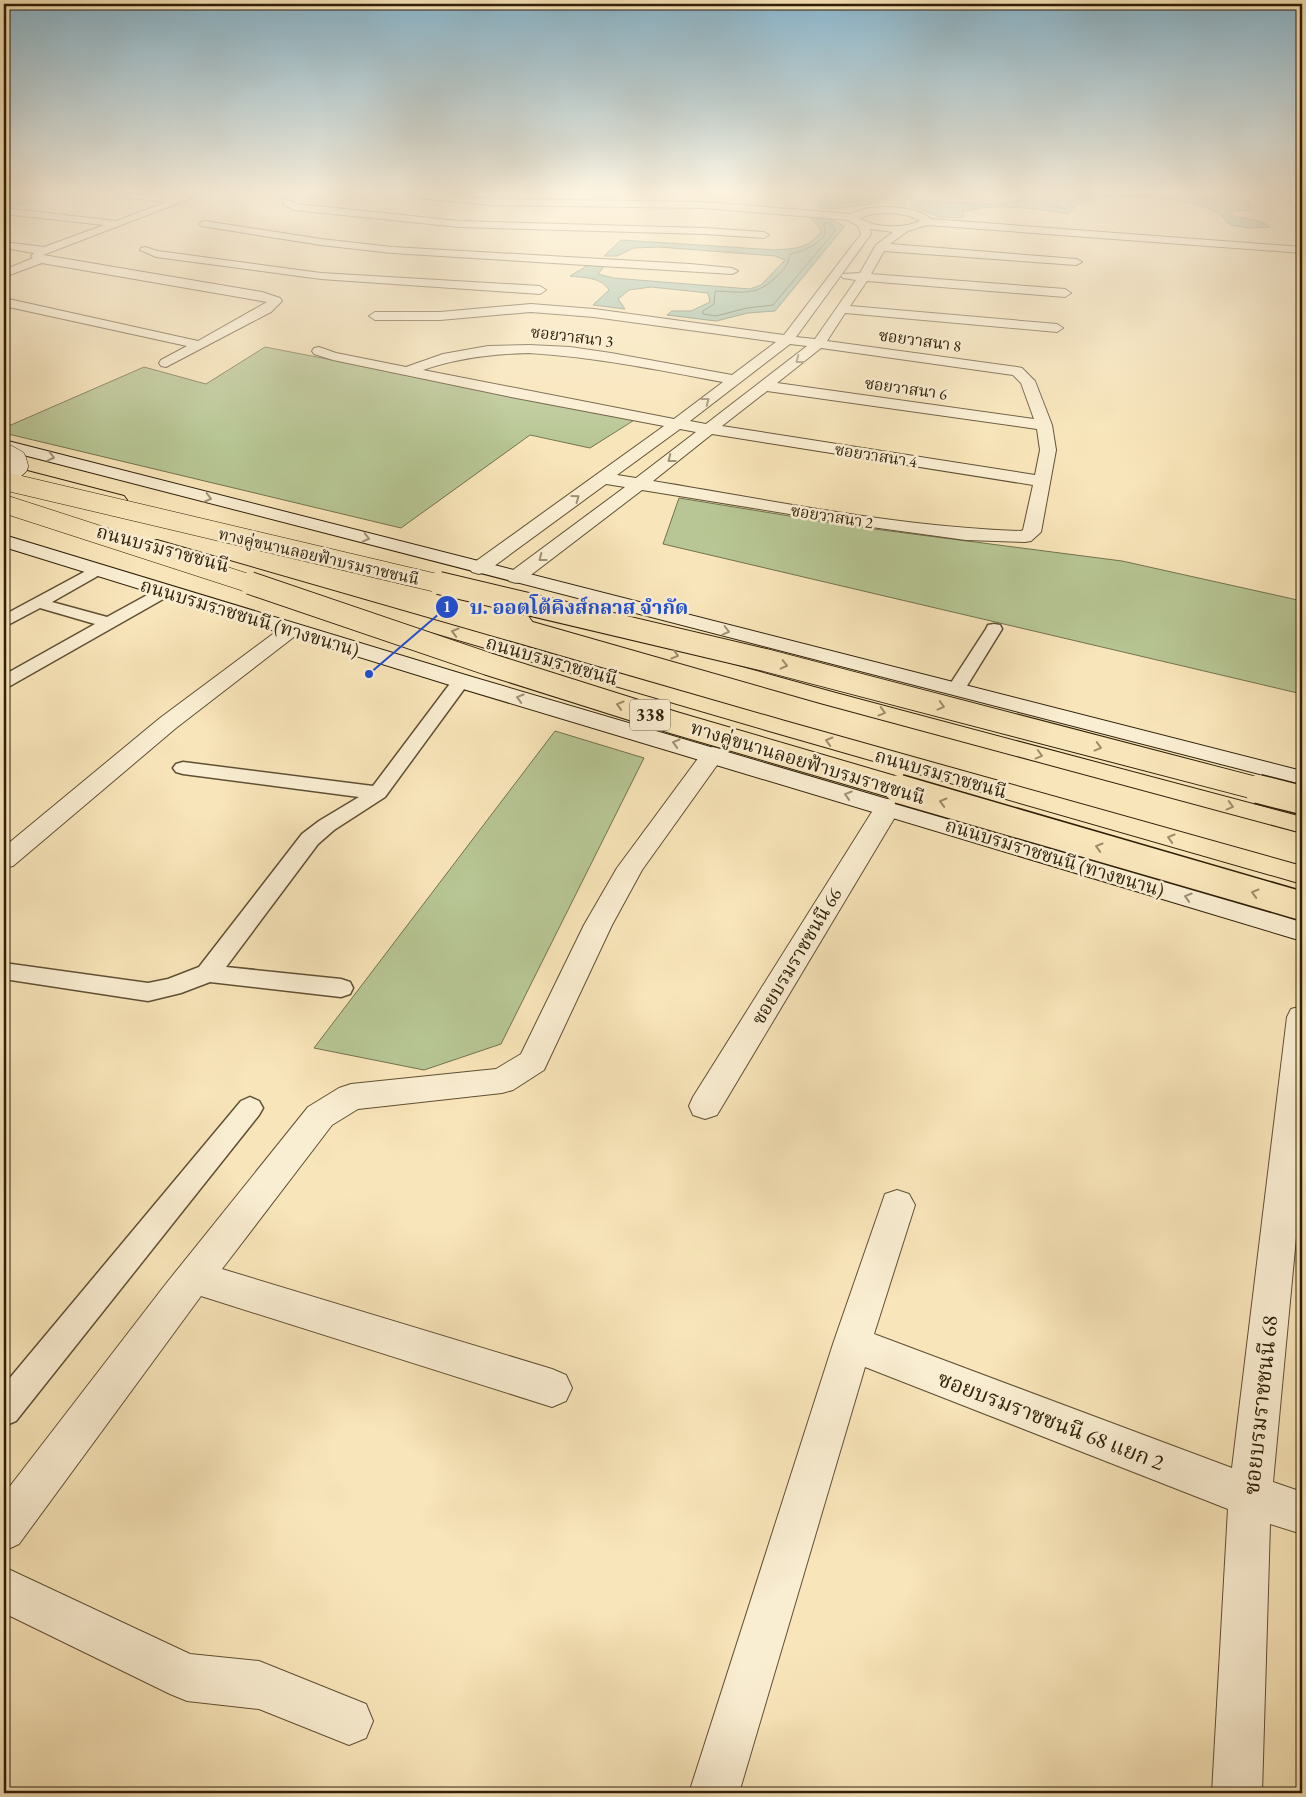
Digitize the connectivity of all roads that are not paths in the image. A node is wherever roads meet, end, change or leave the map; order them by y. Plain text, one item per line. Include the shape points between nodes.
1 (165, 278) edge
2 (347, 278) edge
3 (832, 278) edge
4 (862, 278) edge
5 (874, 278) edge
6 (1065, 293) dead end
7 (4, 302) edge
8 (531, 308) junction
9 (842, 309) junction
10 (374, 316) dead end
11 (1057, 328) dead end
12 (787, 340) junction
13 (818, 344) junction
14 (200, 345) junction
15 (319, 351) dead end
16 (166, 363) dead end
17 (408, 371) junction
18 (734, 380) junction
19 (764, 386) junction
20 (677, 424) junction
21 (1044, 425) junction
22 (709, 429) junction
23 (4, 445) edge
24 (4, 452) edge
25 (4, 470) edge
26 (604, 478) junction
27 (4, 480) edge
28 (1042, 481) junction
29 (639, 484) junction
30 (4, 504) edge
31 (4, 541) edge
32 (479, 568) junction
33 (97, 570) junction
34 (516, 577) junction
35 (166, 591) junction
36 (38, 603) junction
37 (4, 622) edge
38 (110, 623) junction
39 (994, 629) dead end
40 (292, 630) junction
41 (461, 680) junction
42 (4, 682) edge
43 (956, 689) junction
44 (714, 754) junction
45 (183, 768) dead end
46 (1302, 778) edge
47 (378, 793) junction
48 (1302, 800) edge
49 (888, 807) junction
50 (1302, 826) edge
51 (4, 860) edge
52 (1302, 875) edge
53 (1302, 906) edge
54 (1302, 931) edge
55 (4, 971) edge
56 (208, 973) junction
57 (342, 988) dead end
58 (1302, 1017) edge
59 (705, 1106) dead end
60 (250, 1108) dead end
61 (897, 1205) dead end
62 (194, 1277) junction
63 (852, 1344) junction
64 (552, 1388) dead end
65 (4, 1410) edge
66 (1250, 1496) junction
67 (1302, 1513) edge
68 (4, 1529) edge
69 (4, 1589) edge
70 (349, 1721) dead end
71 (714, 1793) edge
72 (1237, 1793) edge

1 - 14 street via 276,301
2 - 8 street via 544,287 532,299
3 - 12 street
4 - 9 street
5 - 6 street
7 - 14 street
8 - 10 street, ซอยวาสนา 8 via 440,316
8 - 12 street, ซอยวาสนา 8 via 636,318
9 - 11 street
9 - 13 street
12 - 13 street, ซอยวาสนา 8
12 - 18 street
13 -> 19 street
13 - 21 street, ซอยวาสนา 8 via 1017,371 1028,382
14 - 16 street
15 - 17 street, ซอยวาสนา 4
17 - 18 street, ซอยวาสนา 3 via 428,362 476,351 527,348 590,354
17 - 20 street, ซอยวาสนา 4
20 -> 18 street
19 - 21 street, ซอยวาสนา 6
19 - 22 street
20 - 22 street, ซอยวาสนา 4
20 - 26 street
21 - 28 street via 1048,450
22 - 28 street, ซอยวาสนา 4
22 -> 29 street
23 -> 32 street
24 - 27 street, bridge via 17,459 19,466
25 -> 50 main road, ถนนบรมราชชนนี
26 - 29 street, ซอยวาสนา 2
32 -> 26 street
27 -> 48 main road, ทางคู่ขนานลอยฟ้าบรมราชชนนี, bridge via 765,660
28 - 29 street, ซอยวาสนา 2 via 1032,532 1026,537 966,535
29 -> 34 street
52 -> 30 main road, ถนนบรมราชชนนี / 338
53 -> 30 main road, ทางคู่ขนานลอยฟ้าบรมราชชนนี / 338, bridge via 657,717
31 - 33 street, ถนนบรมราชชนนี (ทางขนาน) / 338
32 - 34 street
33 - 35 street, ถนนบรมราชชนนี (ทางขนาน) / 338
33 - 36 lane
34 -> 43 street
35 - 38 lane
35 - 40 street, ถนนบรมราชชนนี (ทางขนาน) / 338
36 - 37 lane
36 - 38 lane
38 - 42 lane
39 - 43 lane
40 - 41 street, ถนนบรมราชชนนี (ทางขนาน) / 338
40 - 51 street via 168,723
44 -> 41 street, ถนนบรมราชชนนี (ทางขนาน) / 338
41 - 47 lane
43 - 46 street
49 -> 44 street, ถนนบรมราชชนนี (ทางขนาน) / 338
44 - 62 street via 630,868 598,926 533,1062 502,1081 351,1097 320,1116
45 - 47 lane
47 - 56 lane via 324,825 310,839
54 -> 49 street, ถนนบรมราชชนนี (ทางขนาน) / 338
49 - 59 street, ซอยบรมราชชนนี 66
55 - 56 lane via 148,992
56 - 57 lane
58 - 66 street, ซอยบรมราชชนนี 68
60 - 65 lane
61 - 63 street
62 - 64 street
62 - 68 street
63 - 66 street, ซอยบรมราชชนนี 68 แยก 2
63 - 71 street
66 - 67 street, ซอยบรมราชชนนี 68 แยก 2
66 - 72 street, ซอยบรมราชชนนี 68
69 - 70 street via 187,1677 259,1685

